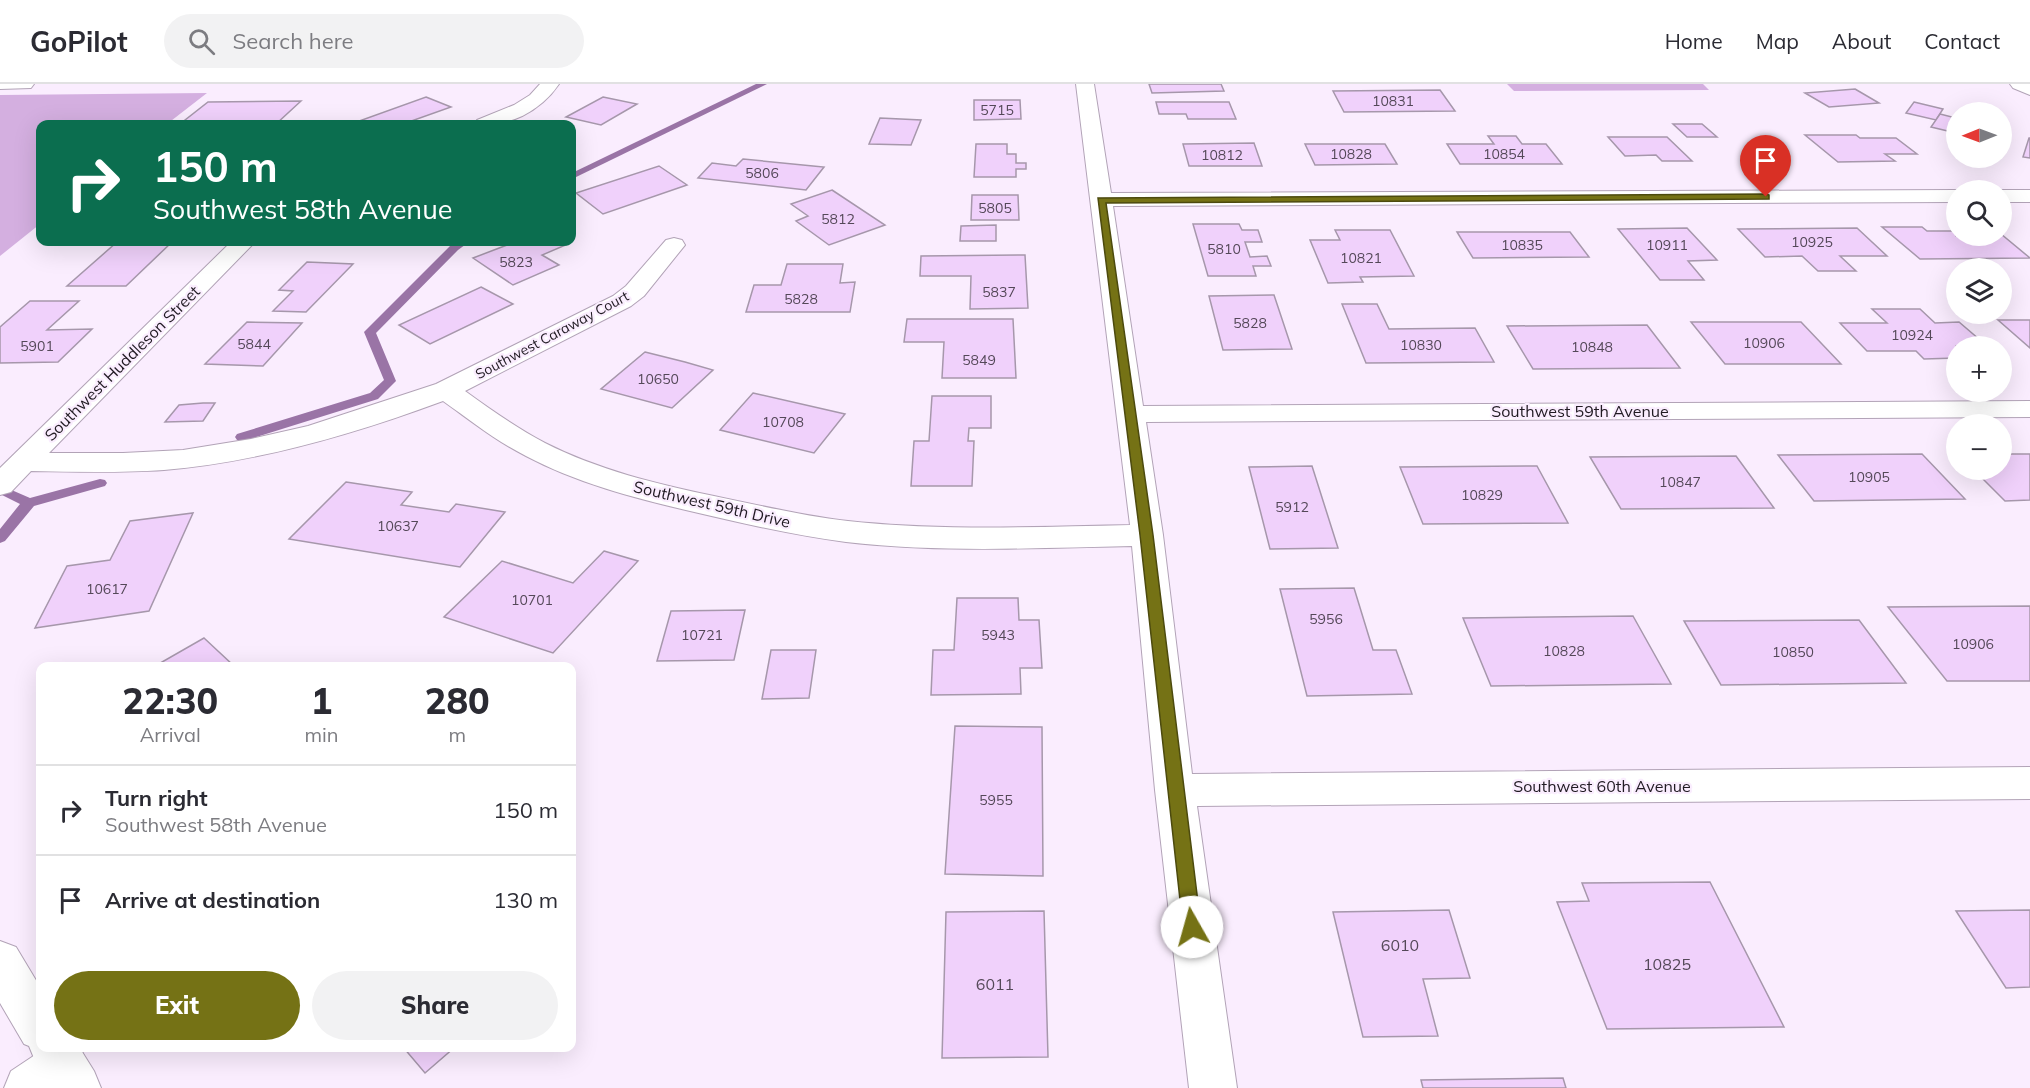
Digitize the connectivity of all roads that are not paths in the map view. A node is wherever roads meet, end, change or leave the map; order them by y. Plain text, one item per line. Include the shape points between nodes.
1 (0, 84) edge
2 (25, 84) edge
3 (550, 84) edge
4 (1085, 84) edge
5 (2019, 84) edge
6 (2030, 89) edge
7 (494, 120) edge
8 (1946, 196) edge
9 (2012, 196) edge
10 (2030, 196) edge
11 (1101, 200) junction
12 (674, 245) dead end
13 (240, 246) edge
14 (446, 390) junction
15 (2030, 409) edge
16 (1131, 414) junction
17 (23, 462) junction
18 (0, 484) edge
19 (1147, 535) junction
20 (2030, 783) edge
21 (1175, 790) junction
22 (0, 962) edge
23 (36, 1032) edge
24 (1213, 1088) edge

1 - 2 street
3 - 7 street via 540,98
4 - 11 street
5 - 6 street
8 - 11 street
9 - 10 street
11 - 16 street
12 - 14 street, Southwest Caraway Court via 622,301
13 - 17 street, Southwest Huddleson Street
14 - 17 street via 379,416 257,447 170,460
14 - 19 street, Southwest 59th Drive via 494,425 548,455 601,476 653,494 795,524 933,537
15 - 16 street, Southwest 59th Avenue
16 - 19 street
17 - 18 street, Southwest Huddleson Street
19 - 21 street
20 - 21 street, Southwest 60th Avenue
21 - 24 street
22 - 23 street

